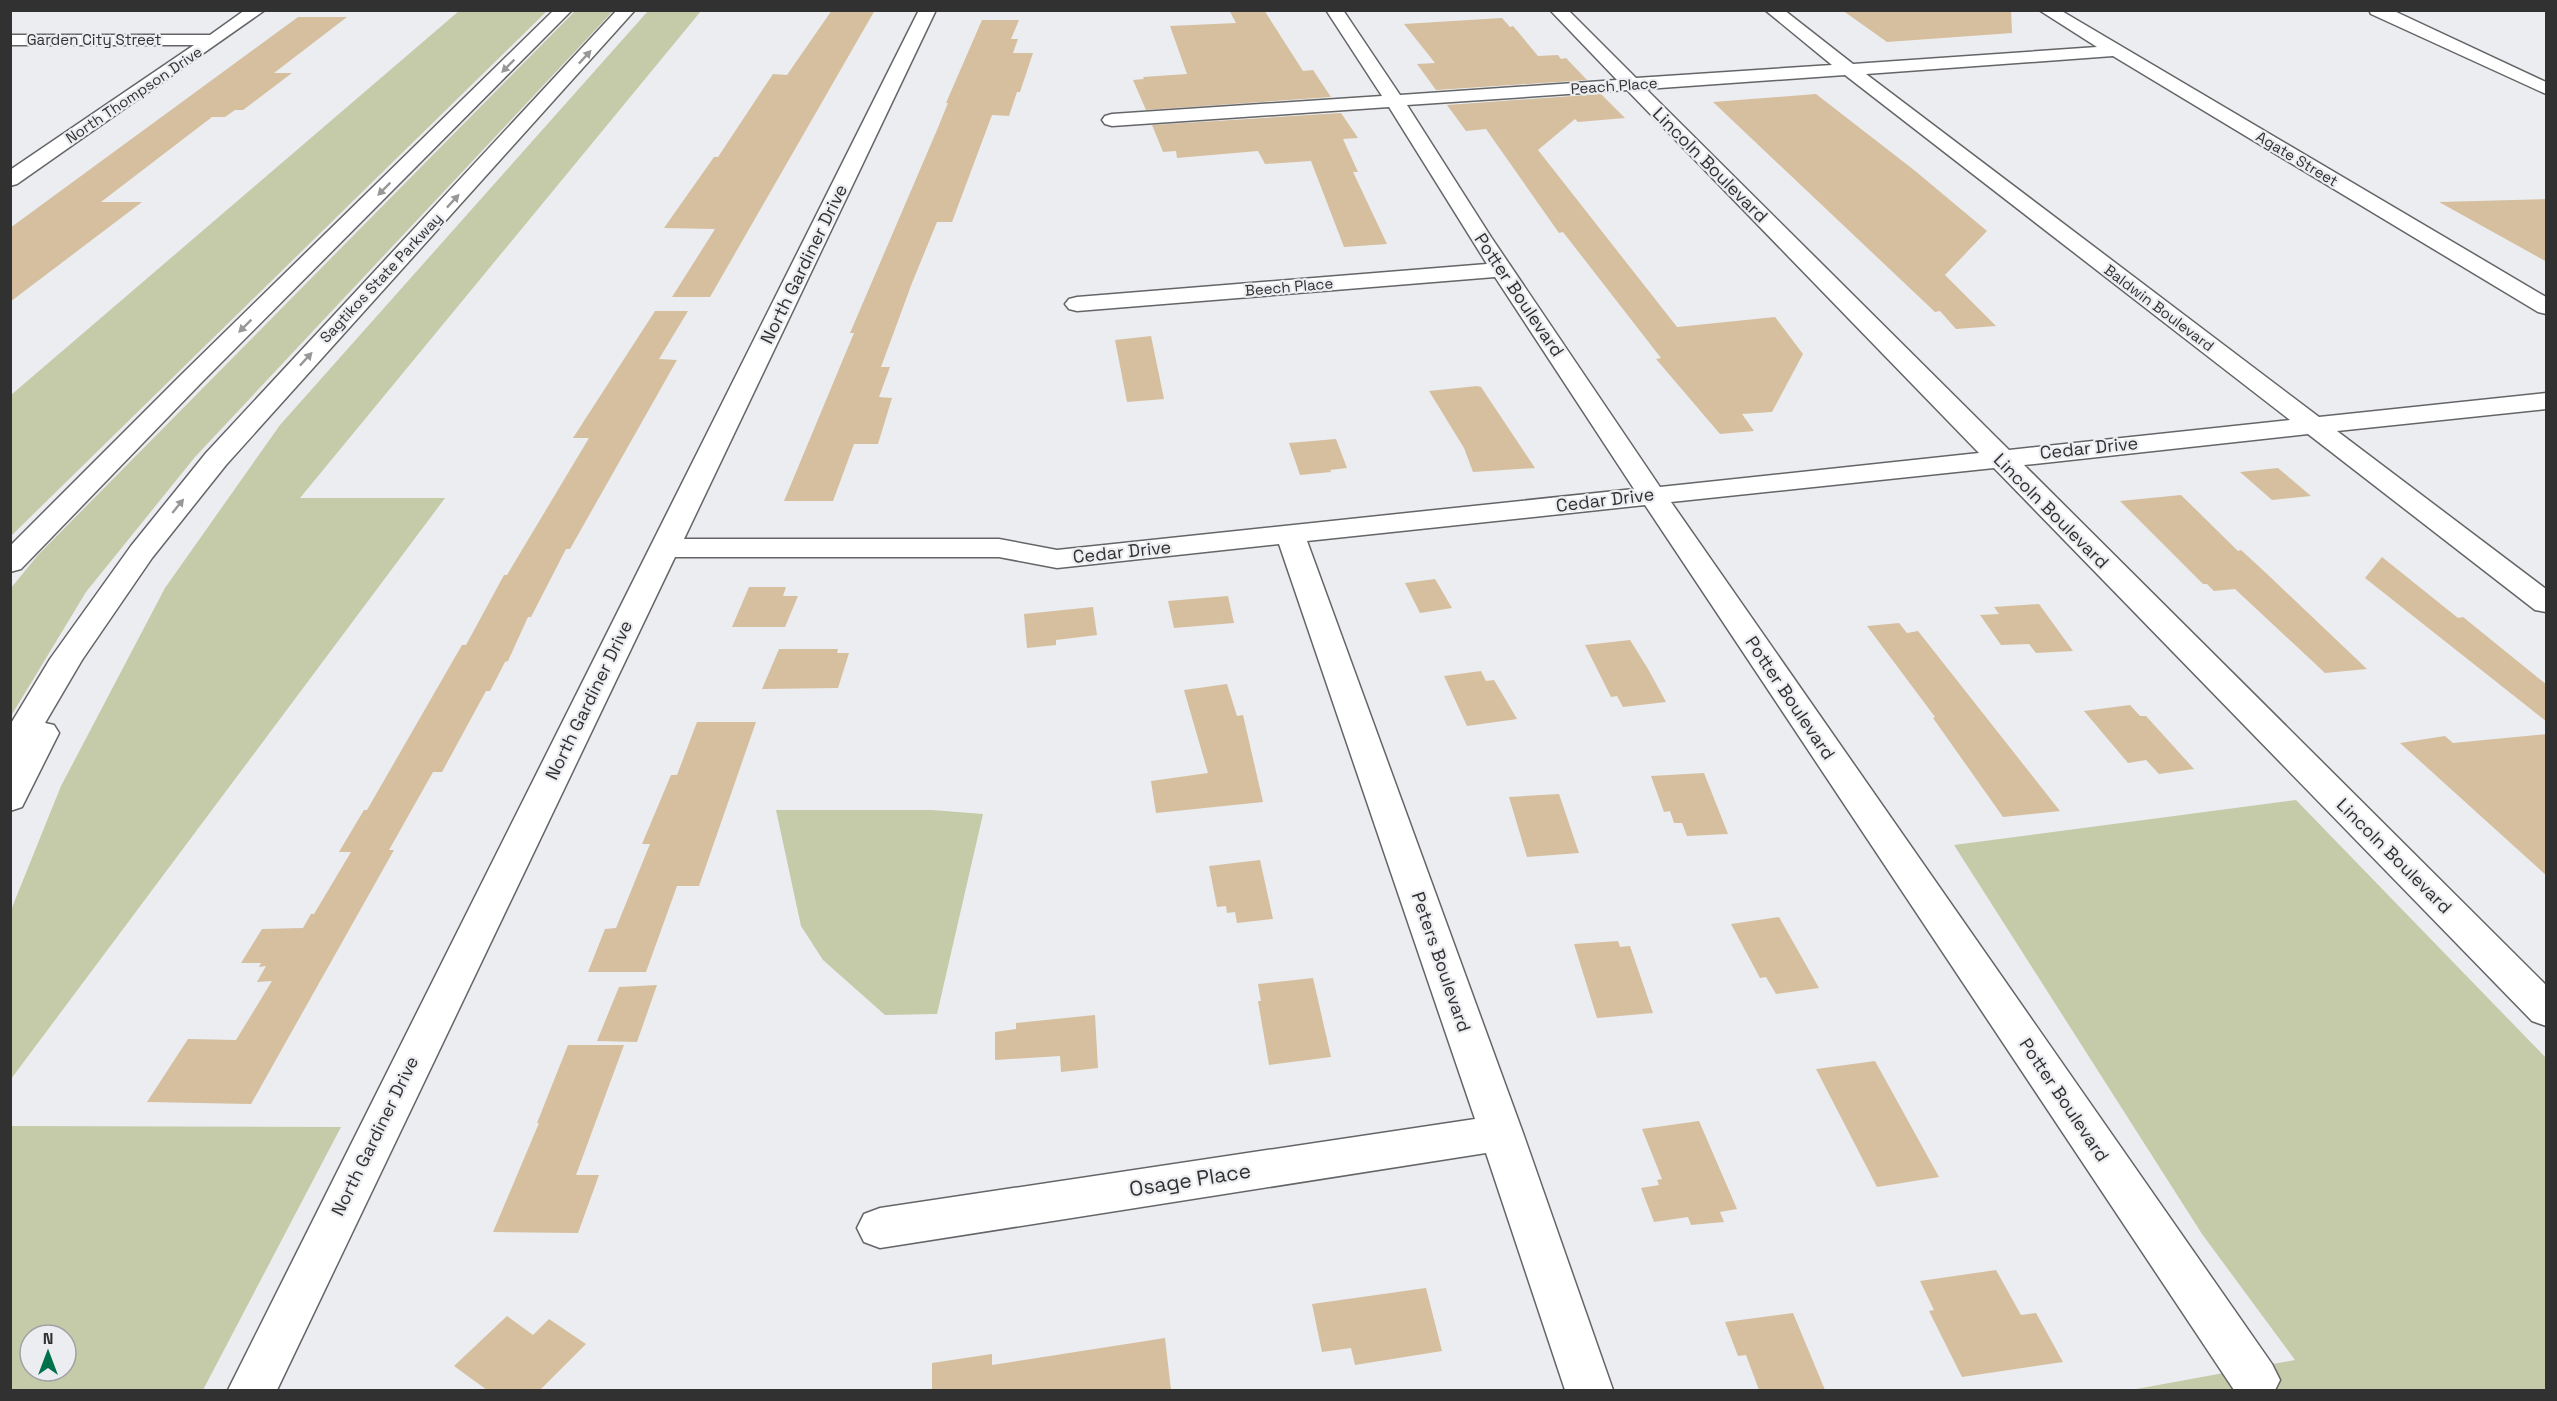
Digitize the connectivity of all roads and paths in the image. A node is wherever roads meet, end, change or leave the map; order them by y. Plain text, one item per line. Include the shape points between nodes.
1 (257, 10) edge
2 (564, 10) edge
3 (627, 10) edge
4 (928, 10) edge
5 (1334, 10) edge
6 (1558, 10) edge
7 (1773, 10) edge
8 (2047, 10) edge
9 (2377, 10) edge
10 (10, 40) edge
11 (214, 40) junction
12 (2115, 51) junction
13 (1849, 70) junction
14 (1630, 85) junction
15 (2547, 89) edge
16 (1395, 101) junction
17 (1112, 120) dead end
18 (10, 180) edge
19 (1502, 270) junction
20 (1077, 304) dead end
21 (2547, 308) edge
22 (192, 378) junction
23 (2547, 401) edge
24 (2313, 425) junction
25 (1998, 458) junction
26 (1652, 495) junction
27 (1290, 534) junction
28 (663, 548) junction
29 (141, 552) junction
30 (10, 563) edge
31 (10, 576) edge
32 (2547, 603) edge
33 (10, 754) edge
34 (10, 799) edge
35 (2547, 1010) edge
36 (1501, 1132) junction
37 (880, 1228) dead end
38 (2255, 1380) dead end
39 (252, 1390) edge
40 (1589, 1390) edge

1 - 11 main road, North Thompson Drive
2 -> 22 main road
29 -> 3 main road, Sagtikos State Parkway via 216,459
4 - 28 main road, North Gardiner Drive
5 - 16 main road, Potter Boulevard
6 - 14 main road, Lincoln Boulevard
7 - 13 main road, Baldwin Boulevard
8 - 12 main road, Agate Street
9 - 15 main road
10 - 11 main road, Garden City Street
11 - 18 main road, North Thompson Drive
12 - 13 main road, Peach Place
12 - 21 main road, Agate Street
13 - 14 main road, Peach Place
13 - 24 main road, Baldwin Boulevard
14 - 16 main road, Peach Place
14 - 25 main road, Lincoln Boulevard
16 - 17 main road, Peach Place
16 - 19 main road, Potter Boulevard
19 - 20 main road, Beech Place
19 - 26 main road, Potter Boulevard
22 - 30 main road
22 - 31 main road
23 - 24 main road, Cedar Drive
24 - 25 main road, Cedar Drive
24 - 32 main road, Baldwin Boulevard
25 - 26 main road, Cedar Drive
25 - 35 main road, Lincoln Boulevard
26 - 27 main road, Cedar Drive
26 - 38 main road, Potter Boulevard
27 - 28 main road, Cedar Drive via 1057,559 999,548
27 - 36 main road, Peters Boulevard
28 - 39 main road, North Gardiner Drive
29 - 33 main road via 66,659
29 - 34 main road via 82,654
36 - 37 main road, Osage Place
36 - 40 main road, Peters Boulevard

